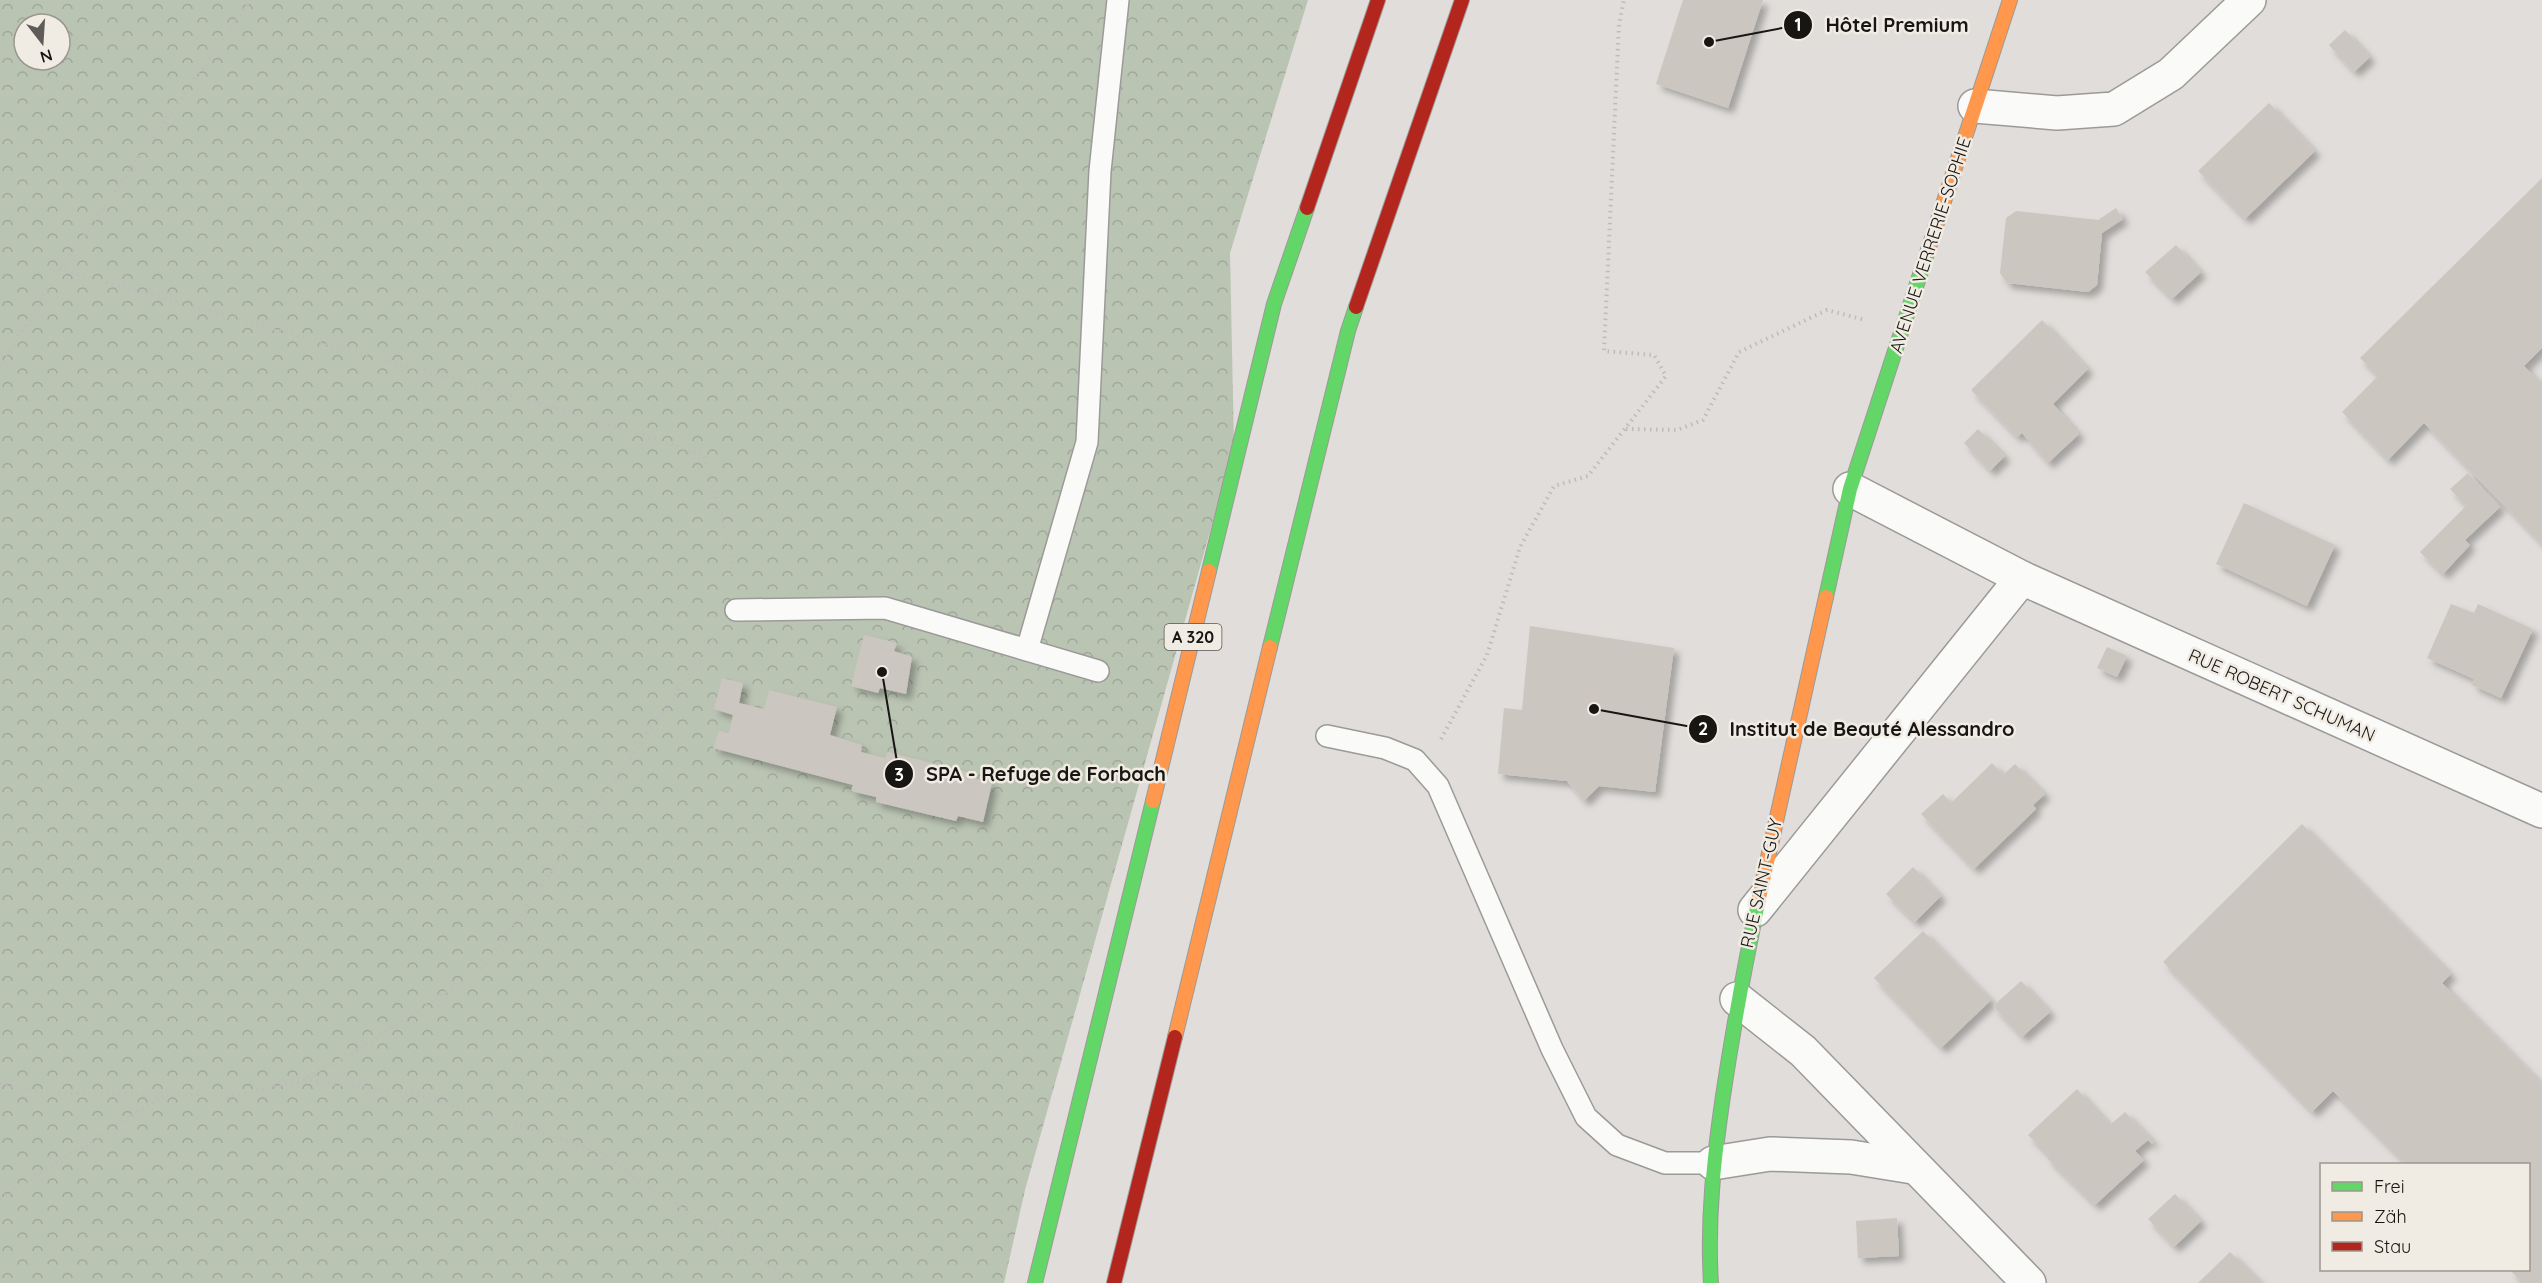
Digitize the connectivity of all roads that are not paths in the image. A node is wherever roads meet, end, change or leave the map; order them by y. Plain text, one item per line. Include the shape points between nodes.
1 (1118, 0) edge
2 (1378, 0) edge
3 (1462, 0) edge
4 (2010, 0) edge
5 (2249, 0) edge
6 (1975, 106) junction
7 (1850, 489) junction
8 (2022, 578) junction
9 (736, 610) road end
10 (1027, 650) junction
11 (1098, 670) dead end
12 (1327, 736) dead end
13 (2542, 812) edge
14 (1755, 910) junction
15 (1737, 999) junction
16 (1713, 1163) junction
17 (1914, 1167) junction
18 (1035, 1283) edge
19 (1114, 1283) edge
20 (1711, 1283) edge
21 (2030, 1283) edge

1 - 10 lane via 1100,171 1087,442
2 - 18 main road, A 320 via 1274,304
3 - 19 main road via 1348,331
4 - 6 main road, AVENUE VERRERIE-SOPHIE
5 - 6 street via 2171,74 2114,109 2057,112
6 - 7 main road, AVENUE VERRERIE-SOPHIE
7 - 8 street, RUE ROBERT SCHUMAN
7 - 14 main road, RUE SAINT-GUY
8 - 13 street, RUE ROBERT SCHUMAN
8 - 14 street
9 - 10 lane via 885,608
10 - 11 lane
12 - 16 lane via 1384,748 1415,760 1438,786 1552,1049 1586,1116 1617,1145 1665,1163
14 - 15 main road, RUE SAINT-GUY
15 - 16 main road, RUE SAINT-GUY
15 - 17 street via 1803,1051
16 - 17 street via 1770,1154 1851,1157
16 - 20 main road, RUE SAINT-GUY
17 - 21 street

